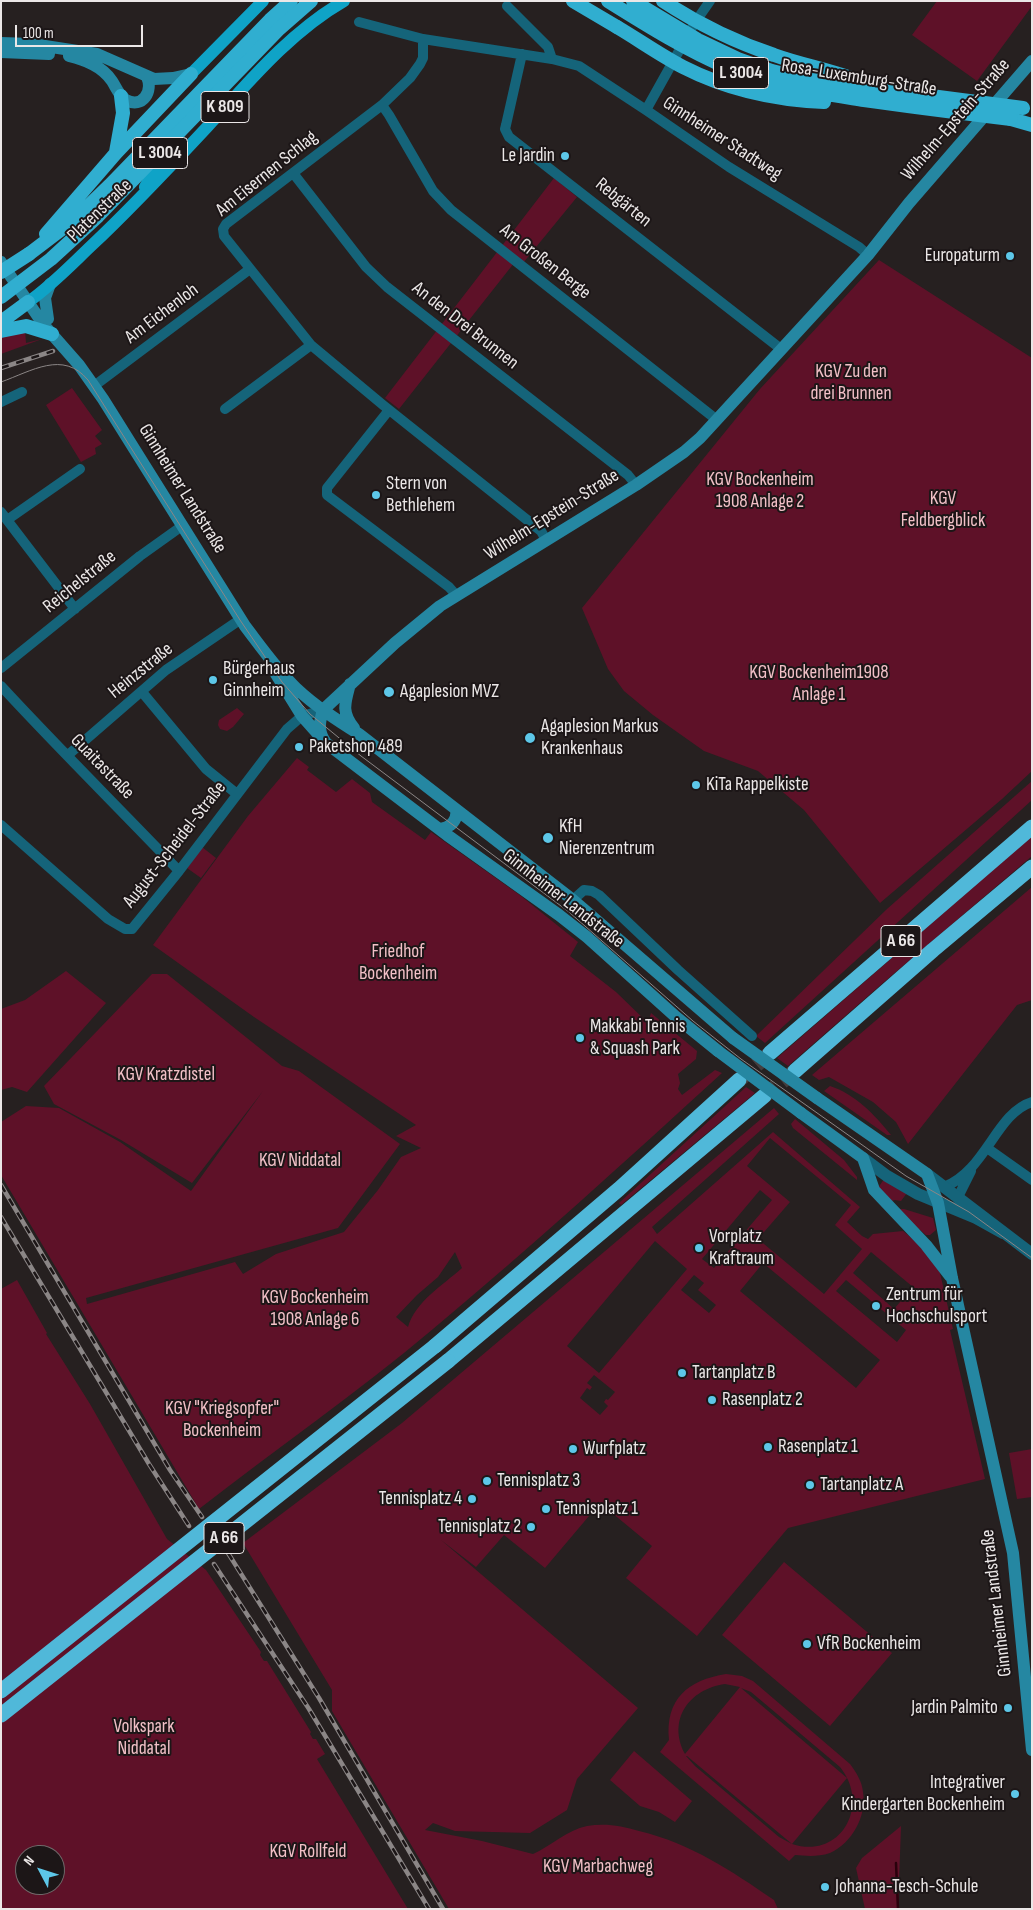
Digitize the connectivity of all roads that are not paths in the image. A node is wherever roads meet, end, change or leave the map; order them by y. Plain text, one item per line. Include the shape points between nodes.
1 (263, 1) edge
2 (291, 1) edge
3 (311, 1) edge
4 (336, 1) edge
5 (344, 1) edge
6 (573, 1) edge
7 (608, 1) edge
8 (632, 1) edge
9 (663, 1) edge
10 (710, 1) edge
11 (507, 6) dead end
12 (325, 12) junction
13 (359, 22) dead end
14 (423, 39) junction
15 (1, 43) edge
16 (1, 52) edge
17 (522, 54) junction
18 (552, 59) junction
19 (1032, 61) edge
20 (191, 74) junction
21 (147, 77) junction
22 (878, 88) junction
23 (121, 96) junction
24 (889, 104) junction
25 (382, 105) junction
26 (1027, 109) edge
27 (646, 110) junction
28 (1032, 125) edge
29 (116, 153) junction
30 (159, 162) dead end
31 (293, 173) junction
32 (134, 204) junction
33 (865, 253) junction
34 (29, 254) junction
35 (1, 262) edge
36 (250, 269) junction
37 (1, 272) edge
38 (50, 284) junction
39 (1, 296) edge
40 (28, 298) junction
41 (48, 319) junction
42 (1, 322) edge
43 (1, 331) edge
44 (52, 334) junction
45 (311, 345) junction
46 (786, 345) junction
47 (66, 350) junction
48 (94, 386) junction
49 (22, 392) dead end
50 (1, 402) edge
51 (224, 409) dead end
52 (389, 410) junction
53 (717, 420) junction
54 (80, 469) dead end
55 (636, 485) junction
56 (4, 516) edge
57 (182, 526) junction
58 (546, 540) junction
59 (457, 596) junction
60 (75, 609) junction
61 (241, 619) junction
62 (263, 650) junction
63 (1, 668) edge
64 (350, 684) junction
65 (1, 686) edge
66 (142, 692) junction
67 (323, 710) junction
68 (302, 716) junction
69 (359, 734) junction
70 (326, 743) junction
71 (68, 756) junction
72 (237, 794) junction
73 (456, 810) junction
74 (1, 825) edge
75 (1032, 827) edge
76 (439, 829) junction
77 (1032, 867) edge
78 (179, 871) junction
79 (573, 900) junction
80 (752, 1036) dead end
81 (770, 1053) tunnel mouth
82 (795, 1071) tunnel mouth
83 (739, 1080) tunnel mouth
84 (764, 1096) tunnel mouth
85 (1032, 1102) edge
86 (987, 1148) junction
87 (862, 1158) junction
88 (973, 1166) junction
89 (927, 1174) junction
90 (1032, 1180) edge
91 (944, 1187) junction
92 (938, 1203) junction
93 (955, 1203) junction
94 (942, 1228) junction
95 (915, 1233) junction
96 (1032, 1254) edge
97 (952, 1278) junction
98 (1028, 1678) edge
99 (1, 1691) edge
100 (1, 1715) edge
101 (1032, 1750) edge

1 - 20 main road, K 809
2 - 34 highway, L 3004 via 75,219
3 - 39 highway, L 3004, bridge via 272,36 98,216 51,259
4 - 12 main road, K 809
5 - 12 main road, Platenstraße
6 - 24 highway, bridge via 684,67 726,85 766,96 805,101
7 - 24 highway, Rosa-Luxemburg-Straße / L 3004, bridge via 651,29 732,70 803,91
8 - 22 highway, Rosa-Luxemburg-Straße / L 3004, bridge via 698,40 738,59 808,80
9 - 22 highway, bridge via 738,42
10 - 27 street
11 - 18 street via 548,47
12 - 32 main road, Platenstraße / K 809 via 257,73
13 - 14 street, Ginnheimer Stadtweg
14 - 17 street, Ginnheimer Stadtweg
14 - 25 street, Am Eisernen Schlag via 420,64
15 - 21 main road, K 809 via 51,46 97,54
16 - 23 main road via 82,59 100,68
17 - 18 street, Ginnheimer Stadtweg
17 - 46 street, Rebgärten via 505,129 509,137
18 - 27 street, Ginnheimer Stadtweg via 579,66
19 - 33 main road, Wilhelm-Epstein-Straße
20 - 21 main road, K 809 via 161,79
20 - 29 highway
21 - 23 main road via 149,91 142,100 130,101
22 - 26 highway, Rosa-Luxemburg-Straße / L 3004, bridge
23 - 29 highway via 123,113
24 - 28 highway, Rosa-Luxemburg-Straße / L 3004, bridge via 1011,119
25 - 31 street, Am Eisernen Schlag
25 - 53 street, Am Großen Berge via 433,191 451,210
27 - 33 street, Ginnheimer Stadtweg
29 - 34 highway
30 - 32 main road, K 809
31 - 36 street, Am Eisernen Schlag via 223,229 224,236
31 - 55 street, An den Drei Brunnen via 366,267 387,288 620,469
32 - 38 main road, Platenstraße / K 809
33 - 46 main road, Wilhelm-Epstein-Straße
34 - 37 highway, L 3004, bridge
35 - 40 main road, Ginnheimer Landstraße
36 - 45 street, Am Eisernen Schlag
36 - 48 street, Am Eichenloh
38 - 40 main road, Platenstraße / K 809
38 - 41 main road via 45,298
40 - 41 main road, Ginnheimer Landstraße
40 - 42 highway
40 - 44 main road, Ginnheimer Landstraße
41 - 47 main road, Ginnheimer Landstraße
43 - 44 highway via 26,326
44 - 47 main road, Ginnheimer Landstraße
45 - 51 street
45 - 52 street, Am Eisernen Schlag
46 - 53 main road, Wilhelm-Epstein-Straße
47 - 48 main road, Ginnheimer Landstraße
48 - 57 main road, Ginnheimer Landstraße
49 - 50 street
52 - 58 street, Am Eisernen Schlag via 541,531
52 - 59 street via 327,488 327,494
53 - 55 main road, Wilhelm-Epstein-Straße via 684,452
54 - 56 street
55 - 58 main road, Wilhelm-Epstein-Straße
56 - 60 street
57 - 60 street, Reichelstraße
57 - 61 main road, Ginnheimer Landstraße
58 - 59 main road, Wilhelm-Epstein-Straße
59 - 64 main road, Wilhelm-Epstein-Straße via 411,629
60 - 63 street, Reichelstraße
61 - 62 main road, Ginnheimer Landstraße
61 - 66 street, Heinzstraße via 166,670
62 - 67 main road, Ginnheimer Landstraße via 290,682
62 - 68 main road, Ginnheimer Landstraße
64 - 67 main road, Wilhelm-Epstein-Straße
64 - 69 main road via 345,714
65 - 71 street, Guaitastraße
66 - 71 street, Heinzstraße
66 - 72 street via 206,769
67 - 68 street, August-Scheidel-Straße
67 - 69 main road, Ginnheimer Landstraße
67 - 70 main road via 319,722
68 - 70 main road, Ginnheimer Landstraße
68 - 72 street, August-Scheidel-Straße via 282,735
69 - 73 main road, Ginnheimer Landstraße
70 - 76 main road, Ginnheimer Landstraße
71 - 78 street, Guaitastraße
72 - 78 street, August-Scheidel-Straße
73 - 76 main road via 452,824
73 - 79 main road, Ginnheimer Landstraße
74 - 78 street, August-Scheidel-Straße via 108,919 125,929 136,925
75 - 81 highway, A 66
76 - 87 main road, Ginnheimer Landstraße, bridge via 559,915 676,1017
77 - 82 highway, A 66
79 - 80 street, Ginnheimer Landstraße via 584,890 599,895
79 - 89 main road, Ginnheimer Landstraße, bridge via 733,1038
83 - 99 highway, A 66, bridge via 619,1189 435,1346
84 - 100 highway, A 66, bridge via 448,1361
85 - 86 street via 1014,1112
86 - 88 street
86 - 90 street
87 - 92 street, Ginnheimer Landstraße via 887,1176
87 - 95 main road, Ginnheimer Landstraße via 874,1190
88 - 91 street
88 - 93 street
89 - 91 street
89 - 92 main road, Ginnheimer Landstraße
91 - 93 street
92 - 93 street, Ginnheimer Landstraße
92 - 94 main road, Ginnheimer Landstraße
93 - 94 street
93 - 96 street
94 - 95 main road via 933,1239
94 - 97 main road, Ginnheimer Landstraße
95 - 97 main road, Ginnheimer Landstraße
97 - 98 main road, Ginnheimer Landstraße via 1013,1553
98 - 101 main road, Ginnheimer Landstraße

